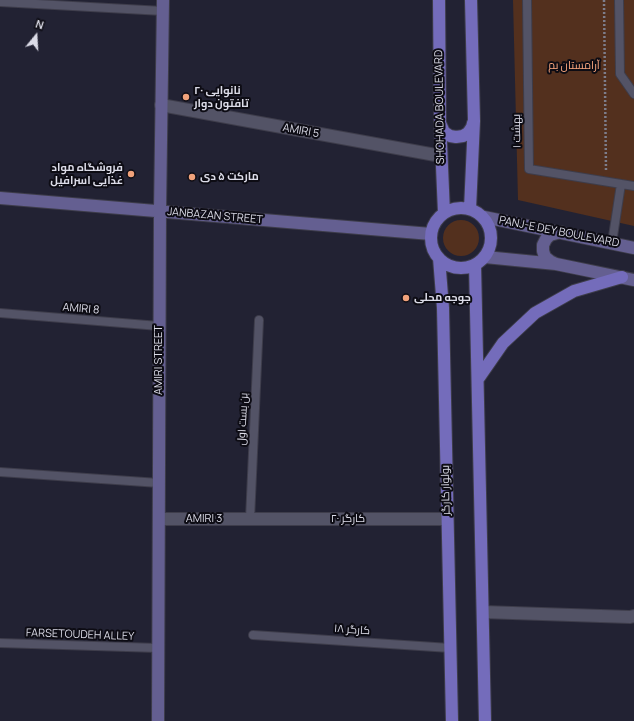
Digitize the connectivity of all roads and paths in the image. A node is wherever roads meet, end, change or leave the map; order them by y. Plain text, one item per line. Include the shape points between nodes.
1 (439, 0) edge
2 (471, 0) edge
3 (527, 0) edge
4 (604, 0) edge
5 (619, 0) edge
6 (0, 2) edge
7 (163, 5) edge
8 (634, 94) edge
9 (161, 105) junction
10 (440, 120) junction
11 (474, 121) junction
12 (441, 156) junction
13 (606, 181) junction
14 (621, 184) junction
15 (634, 186) edge
16 (0, 198) edge
17 (470, 209) junction
18 (160, 211) junction
19 (444, 213) junction
20 (484, 217) junction
21 (562, 232) junction
22 (431, 234) junction
23 (612, 243) junction
24 (634, 248) edge
25 (439, 258) junction
26 (480, 261) junction
27 (556, 264) junction
28 (622, 278) junction
29 (634, 280) edge
30 (0, 313) edge
31 (259, 320) dead end
32 (159, 326) junction
33 (478, 379) junction
34 (0, 472) edge
35 (159, 483) junction
36 (159, 519) junction
37 (250, 519) junction
38 (447, 519) junction
39 (483, 612) junction
40 (634, 616) edge
41 (253, 635) dead end
42 (0, 643) edge
43 (158, 648) junction
44 (450, 648) junction
45 (158, 721) edge
46 (452, 721) edge
47 (485, 721) edge

1 - 10 main road, SHOHADA BOULEVARD
2 - 11 main road
3 - 13 lane, بهشت ۱ via 528,169
4 - 13 path
5 - 8 lane via 620,74
6 - 7 lane
7 - 9 main road, AMIRI STREET
9 - 12 street, AMIRI 5
9 - 18 main road, AMIRI STREET
10 - 11 main road via 444,132 456,137 468,133
10 - 12 main road, SHOHADA BOULEVARD
11 - 17 main road
12 - 19 main road, SHOHADA BOULEVARD
13 - 14 lane, بهشت ۱
14 - 15 lane, بهشت ۱
14 - 23 lane
16 - 18 main road, JANBAZAN STREET
17 - 19 main road via 455,208
17 - 20 main road
18 - 22 main road, JANBAZAN STREET
18 - 32 main road, AMIRI STREET
19 - 22 main road via 434,224
20 - 21 main road, PANJ-E DEY BOULEVARD
20 - 26 main road via 492,239 489,251
21 - 23 main road, PANJ-E DEY BOULEVARD
21 - 27 main road via 550,235 543,245 545,257
22 - 25 main road via 433,249
23 - 24 main road, PANJ-E DEY BOULEVARD
25 - 26 main road via 456,268 468,267
25 - 38 main road, بولوار کارگر via 443,308
26 - 27 main road
26 - 33 main road
27 - 28 main road
28 - 29 main road
28 - 33 main road via 574,291 535,313 503,343
30 - 32 lane, AMIRI 8
31 - 37 lane, بن بست اول
32 - 35 main road, AMIRI STREET
33 - 39 main road
34 - 35 lane
35 - 36 main road, AMIRI STREET
36 - 37 street, AMIRI 3
36 - 43 main road, AMIRI STREET
37 - 38 street, کارگر ۲۰
38 - 44 main road, بولوار کارگر
39 - 40 street
39 - 47 main road
41 - 44 lane, کارگر ۱۸
42 - 43 lane, FARSETOUDEH ALLEY
43 - 45 main road, AMIRI STREET
44 - 46 main road, بولوار کارگر

